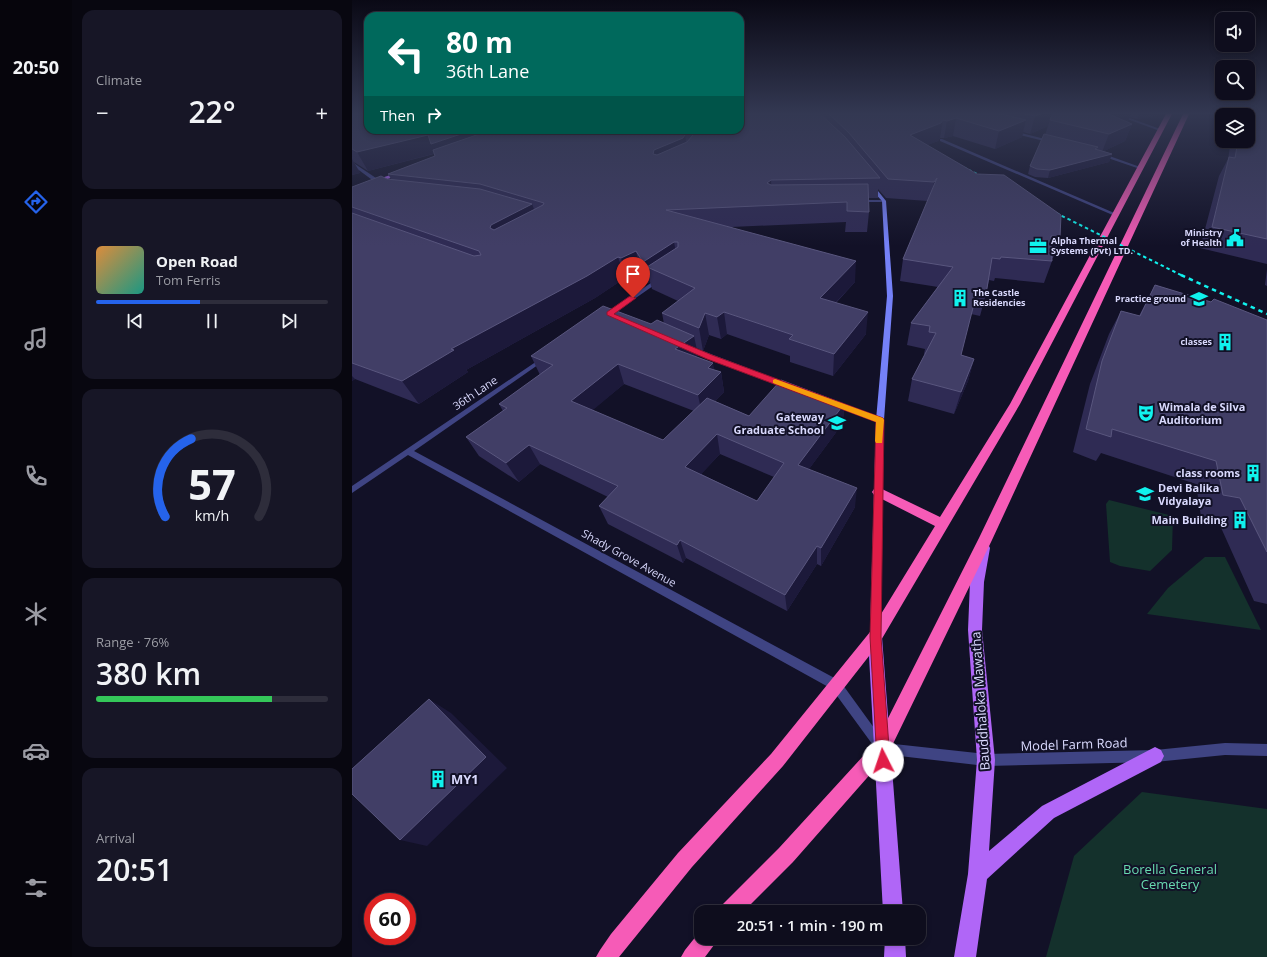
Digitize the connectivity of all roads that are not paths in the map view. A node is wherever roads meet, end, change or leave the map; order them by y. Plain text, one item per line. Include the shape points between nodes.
1 (980, 157) edge
2 (1107, 157) edge
3 (1147, 157) edge
4 (1166, 157) edge
5 (352, 163) edge
6 (414, 168) edge
7 (1141, 168) junction
8 (407, 177) edge
9 (378, 181) junction
10 (870, 183) edge
11 (352, 190) edge
12 (352, 197) edge
13 (884, 201) junction
14 (852, 202) edge
15 (1117, 215) junction
16 (666, 274) edge
17 (609, 314) junction
18 (617, 317) edge
19 (596, 323) edge
20 (681, 345) edge
21 (551, 354) edge
22 (798, 390) edge
23 (828, 401) edge
24 (880, 420) junction
25 (409, 452) junction
26 (352, 490) edge
27 (878, 492) junction
28 (942, 524) junction
29 (984, 540) junction
30 (875, 637) junction
31 (836, 685) junction
32 (882, 748) junction
33 (1267, 750) edge
34 (1155, 756) junction
35 (986, 760) junction
36 (978, 874) junction
37 (737, 905) edge
38 (893, 905) edge
39 (701, 945) edge
40 (895, 945) edge
41 (607, 957) edge
42 (692, 957) edge
43 (895, 957) edge
44 (966, 957) edge

1 - 15 street
2 - 7 street
3 - 7 highway
4 - 29 highway
5 - 9 street
6 - 9 main road
7 - 15 highway
8 - 12 main road
9 - 11 main road
10 - 13 main road
13 - 14 street
13 - 24 main road via 890,296
15 - 28 highway via 1015,404
16 - 17 street
17 - 18 street
17 - 19 street
20 - 22 street
21 - 25 street, 36th Lane
23 - 24 street
24 - 27 main road
25 - 26 street, 36th Lane
25 - 31 street, Shady Grove Avenue
27 - 28 highway
27 - 30 main road
28 - 30 highway
29 - 32 highway
29 - 35 main road, Bauddhaloka Mawatha via 977,582 975,630
30 - 31 highway
30 - 32 main road
31 - 32 street
31 - 41 highway via 777,760 685,860
32 - 35 street, Model Farm Road
32 - 37 highway via 786,855
32 - 38 main road
33 - 34 street, Model Farm Road via 1225,749
34 - 35 street, Model Farm Road
34 - 36 main road via 1048,812
35 - 36 main road, Bauddhaloka Mawatha
36 - 44 main road, Bauddhaloka Mawatha
39 - 42 highway
40 - 43 main road

